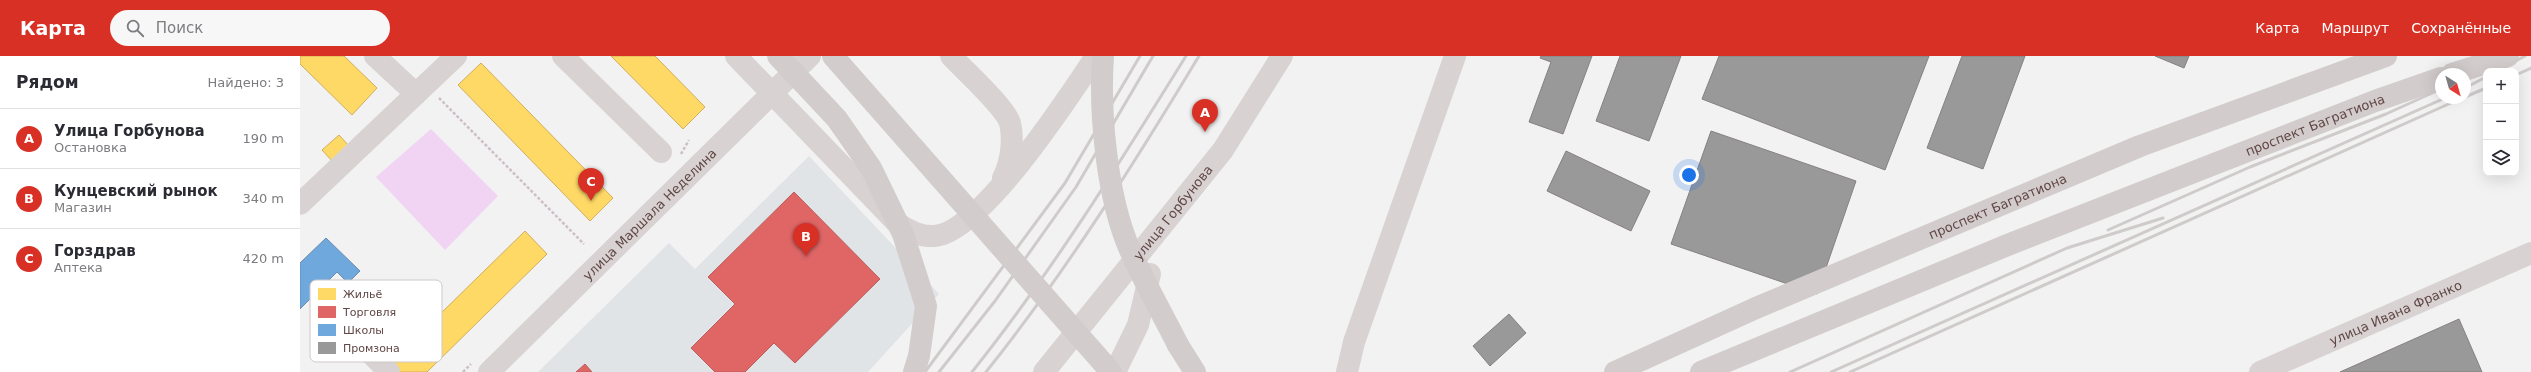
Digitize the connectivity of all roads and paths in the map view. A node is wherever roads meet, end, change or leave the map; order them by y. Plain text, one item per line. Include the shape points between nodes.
1 (375, 56) edge
2 (456, 56) edge
3 (563, 56) edge
4 (736, 56) edge
5 (778, 56) edge
6 (810, 56) edge
7 (832, 56) edge
8 (950, 56) edge
9 (1096, 56) edge
10 (1103, 56) edge
11 (1282, 56) edge
12 (1455, 56) edge
13 (2386, 56) edge
14 (2508, 56) edge
15 (2471, 68) edge
16 (2435, 80) edge
17 (421, 89) junction
18 (774, 94) junction
19 (995, 102) junction
20 (1054, 120) junction
21 (661, 152) dead end
22 (998, 188) junction
23 (300, 204) edge
24 (584, 244) dead end
25 (1140, 252) junction
26 (2531, 254) edge
27 (1354, 342) junction
28 (1178, 345) junction
29 (379, 362) edge
30 (1048, 366) edge
31 (389, 372) edge
32 (489, 372) edge
33 (914, 372) edge
34 (1111, 372) edge
35 (1115, 372) edge
36 (1195, 372) edge
37 (1206, 372) edge
38 (1339, 372) edge
39 (1347, 372) edge
40 (1615, 372) edge
41 (1701, 372) edge
42 (2260, 372) edge

1 - 17 street
2 - 17 street
3 - 21 street
4 - 18 street
5 - 33 main road, bridge via 837,119 871,168 903,234 926,306 920,356
6 - 18 street, улица Маршала Неделина
7 - 34 main road, bridge
8 - 19 street
9 - 20 street
10 - 28 main road, bridge via 1105,137 1116,208 1130,249
11 - 25 street, улица Горбунова via 1223,150
12 - 27 street
13 - 40 main road, проспект Багратиона via 2140,146 1756,308
14 - 15 main road
16 - 41 main road, проспект Багратиона via 2375,101 2010,244
17 - 23 street
17 - 24 path
18 - 22 street via 898,224 915,234 935,236 953,229 973,215
18 - 32 street, улица Маршала Неделина
19 - 20 street via 1026,124 1040,128
19 - 22 street via 1010,122 1011,144 1007,171
20 - 22 street
25 - 30 street, улица Горбунова
25 - 35 street via 1150,273 1138,325
26 - 42 street, улица Ивана Франко
27 - 38 street
27 - 39 street
28 - 36 main road
28 - 37 street
29 - 31 street

